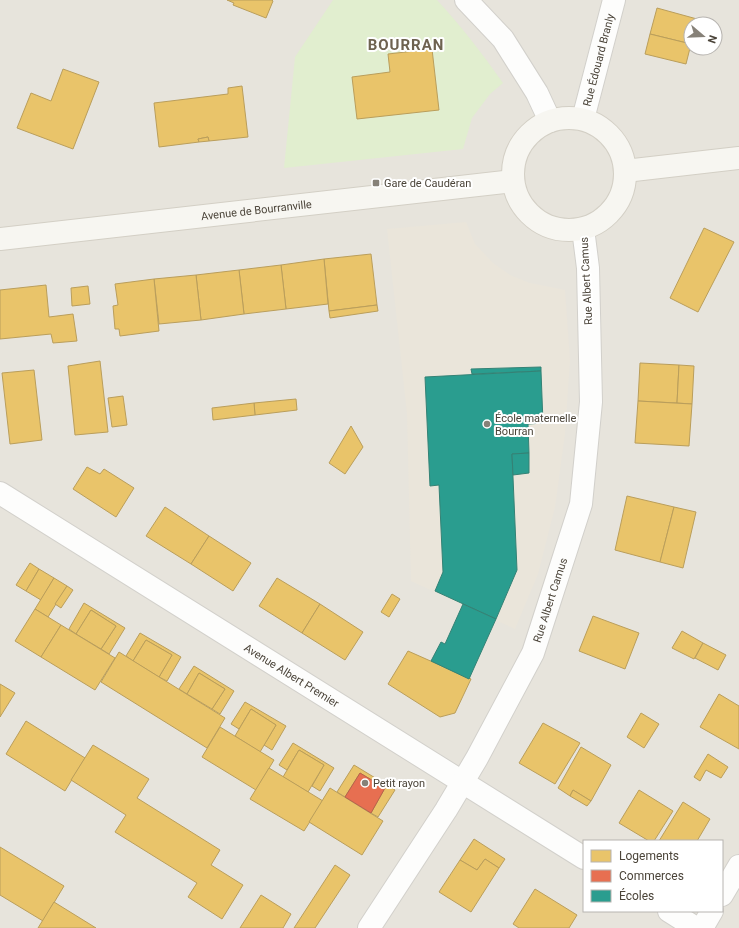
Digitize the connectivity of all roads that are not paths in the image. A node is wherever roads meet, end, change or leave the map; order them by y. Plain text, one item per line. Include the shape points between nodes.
1 (466, 0) edge
2 (614, 0) edge
3 (583, 120) junction
4 (550, 121) junction
5 (739, 158) edge
6 (625, 171) junction
7 (513, 181) junction
8 (583, 229) junction
9 (0, 239) edge
10 (0, 493) edge
11 (463, 782) junction
12 (583, 857) edge
13 (739, 866) edge
14 (723, 893) edge
15 (670, 912) edge
16 (711, 912) edge
17 (369, 928) edge
18 (696, 928) edge
19 (702, 928) edge

1 - 4 street via 502,39 537,93
2 - 3 street, Rue Édouard Branly
3 - 4 street via 566,118
3 - 6 street via 596,124 607,133 623,156
4 - 7 street via 525,138 513,166
5 - 6 street
6 - 8 street via 619,201 610,214 598,223
7 - 8 street via 518,199 530,215 545,226 564,231
7 - 9 street, Avenue de Bourranville
8 - 11 street, Rue Albert Camus via 588,268 591,402 581,504 533,653
10 - 11 street, Avenue Albert Premier
11 - 12 street, Avenue Albert Premier
11 - 17 street, Rue Albert Camus
13 - 14 street
15 - 18 street
16 - 19 street

